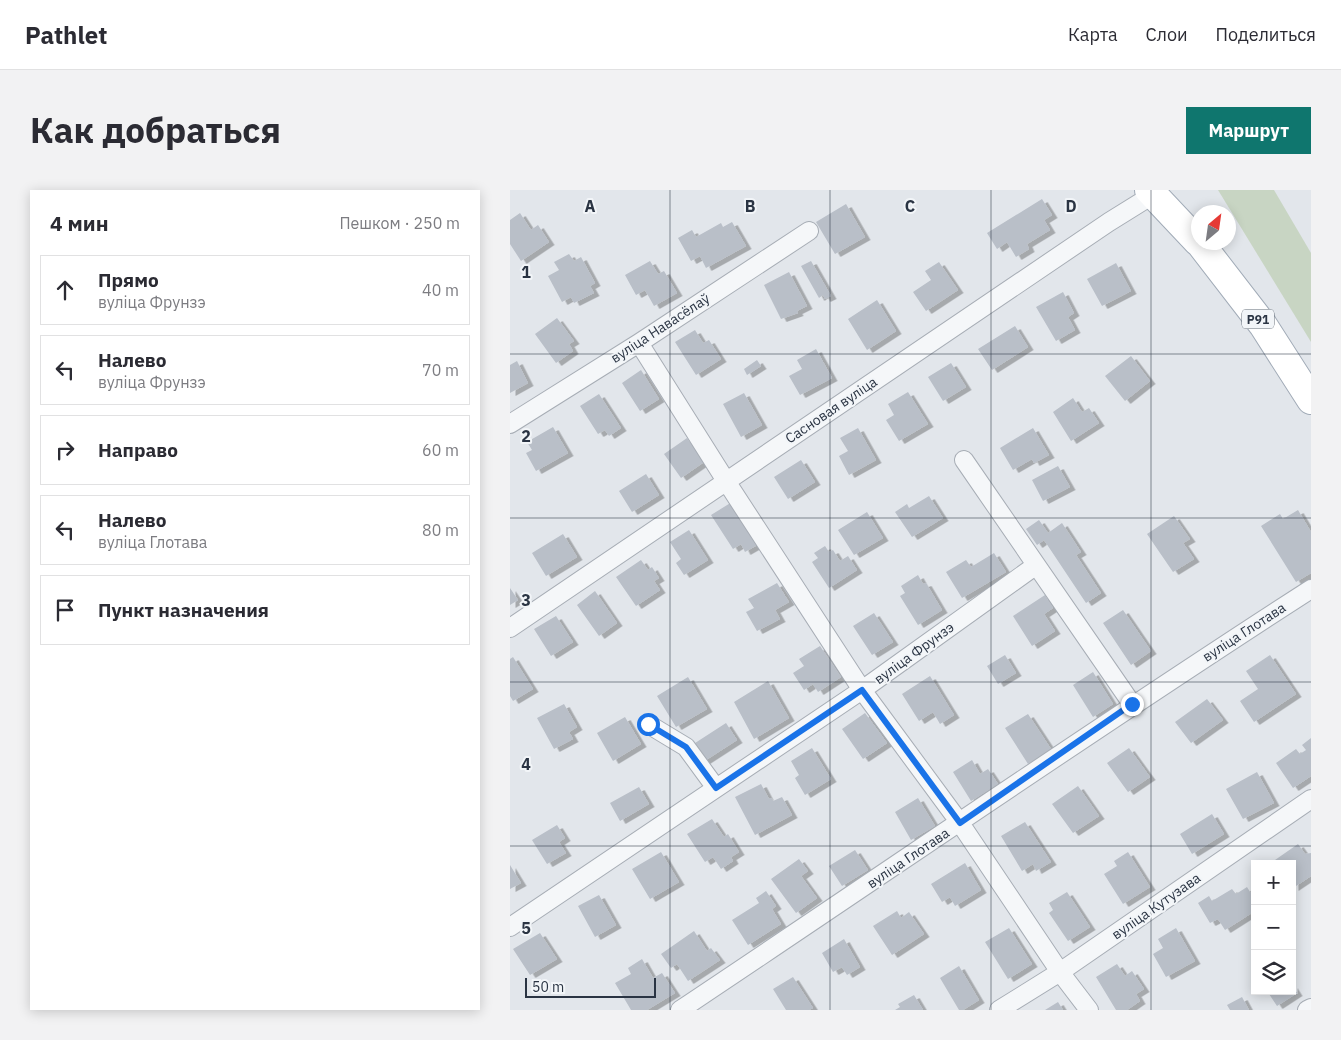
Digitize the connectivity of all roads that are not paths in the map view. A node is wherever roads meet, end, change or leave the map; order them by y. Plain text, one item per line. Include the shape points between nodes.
1 (1152, 192) edge
2 (809, 231) dead end
3 (1191, 233) edge
4 (1205, 250) edge
5 (639, 343) junction
6 (1311, 400) edge
7 (510, 424) edge
8 (964, 460) dead end
9 (726, 482) junction
10 (1035, 566) junction
11 (1311, 589) edge
12 (510, 628) edge
13 (862, 690) junction
14 (1132, 704) junction
15 (648, 724) dead end
16 (716, 788) junction
17 (1311, 799) edge
18 (960, 823) junction
19 (510, 927) edge
20 (1060, 972) junction
21 (1311, 1008) edge
22 (680, 1010) edge
23 (1000, 1010) edge
24 (1089, 1010) edge
25 (1307, 1010) edge

1 - 3 main road, Р91
1 - 9 street, Сасновая вуліца
2 - 5 street, вуліца Навасёлаў
4 - 6 main road, Р91 via 1263,325
5 - 7 street, вуліца Навасёлаў
5 - 9 street
8 - 10 street
9 - 12 street, Сасновая вуліца
9 - 13 street
10 - 13 street, вуліца Фрунзэ
10 - 14 street
11 - 14 street, вуліца Глотава
13 - 16 street, вуліца Фрунзэ
13 - 18 street
14 - 18 street, вуліца Глотава
15 - 16 street via 686,747
16 - 19 street, вуліца Фрунзэ
17 - 20 street, вуліца Кутузава
18 - 20 street
18 - 22 street, вуліца Глотава
20 - 23 street, вуліца Кутузава
20 - 24 street
21 - 25 street

